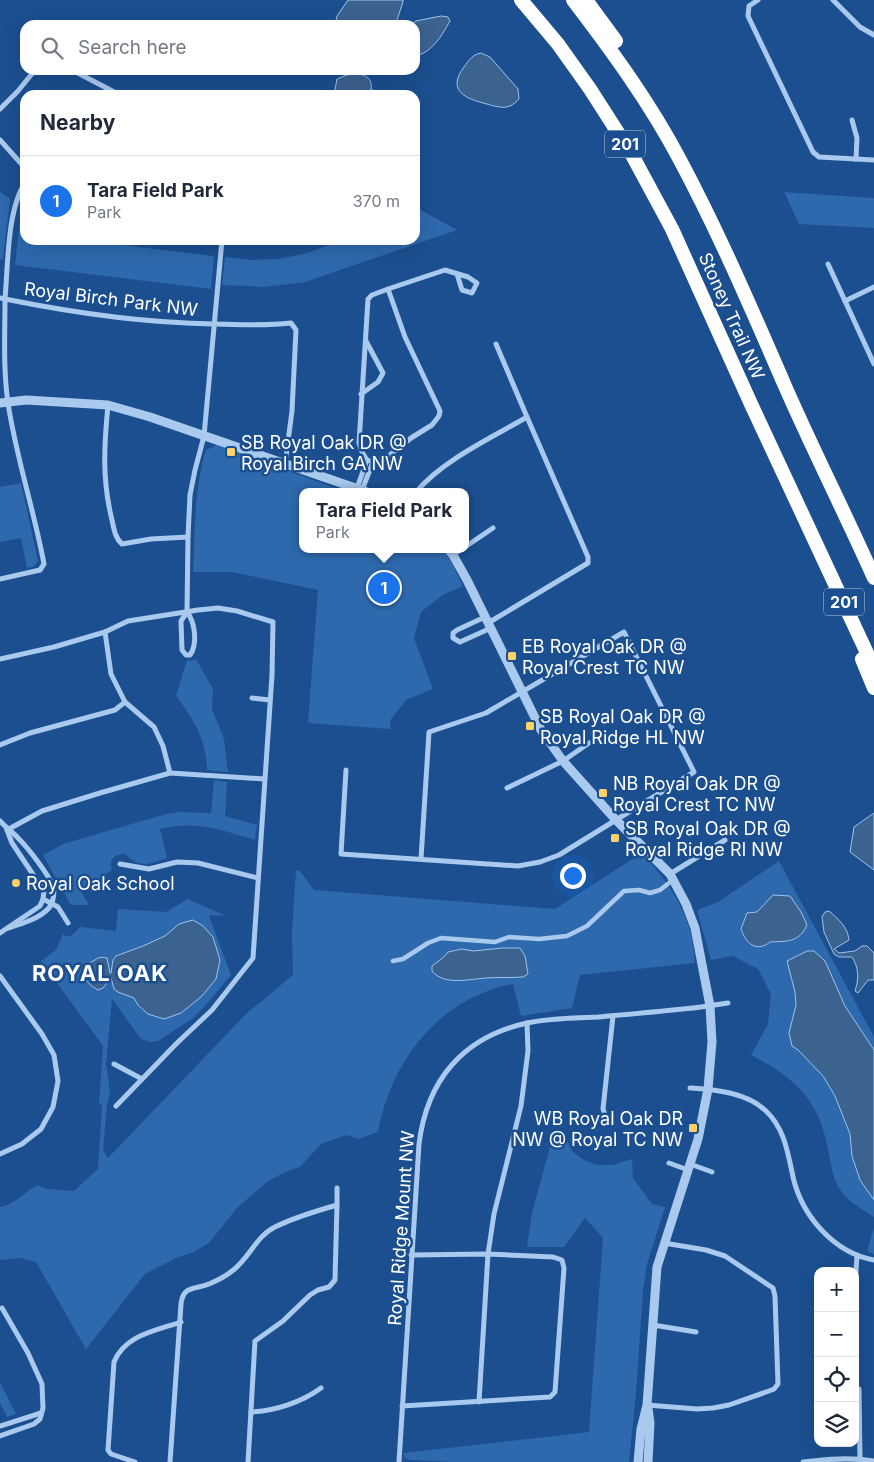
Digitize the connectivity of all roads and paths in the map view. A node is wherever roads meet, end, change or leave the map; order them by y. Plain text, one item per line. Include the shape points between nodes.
1 (521, 0) edge
2 (573, 0) edge
3 (586, 0) edge
4 (758, 0) edge
5 (833, 0) edge
6 (874, 34) edge
7 (31, 75) edge
8 (81, 75) edge
9 (108, 89) edge
10 (0, 109) edge
11 (852, 120) dead end
12 (0, 140) edge
13 (680, 159) junction
14 (856, 159) junction
15 (874, 160) edge
16 (20, 162) edge
17 (20, 190) edge
18 (222, 245) edge
19 (828, 264) dead end
20 (457, 274) dead end
21 (874, 287) edge
22 (388, 289) junction
23 (2, 298) edge
24 (845, 301) junction
25 (214, 324) junction
26 (366, 341) junction
27 (496, 344) dead end
28 (874, 364) edge
29 (361, 394) junction
30 (4, 402) edge
31 (108, 406) junction
32 (527, 417) junction
33 (204, 436) junction
34 (367, 460) junction
35 (373, 462) junction
36 (285, 464) junction
37 (356, 488) edge
38 (362, 488) edge
39 (363, 488) edge
40 (419, 488) edge
41 (493, 528) dead end
42 (853, 531) junction
43 (813, 536) junction
44 (188, 537) junction
45 (469, 545) edge
46 (452, 553) edge
47 (874, 558) edge
48 (874, 578) edge
49 (0, 579) edge
50 (188, 612) junction
51 (488, 623) junction
52 (105, 632) junction
53 (0, 659) edge
54 (874, 668) edge
55 (874, 688) edge
56 (522, 693) junction
57 (252, 698) dead end
58 (270, 700) junction
59 (125, 702) junction
60 (589, 743) dead end
61 (0, 745) edge
62 (563, 761) junction
63 (346, 770) dead end
64 (170, 773) junction
65 (264, 779) junction
66 (507, 788) dead end
67 (615, 819) junction
68 (0, 821) edge
69 (7, 830) junction
70 (725, 840) dead end
71 (420, 859) junction
72 (120, 864) dead end
73 (258, 878) junction
74 (669, 879) junction
75 (44, 899) junction
76 (52, 904) junction
77 (68, 923) dead end
78 (8, 928) junction
79 (0, 933) edge
80 (393, 961) dead end
81 (0, 976) edge
82 (728, 1003) dead end
83 (710, 1006) junction
84 (613, 1016) junction
85 (527, 1023) junction
86 (114, 1064) dead end
87 (142, 1079) junction
88 (690, 1088) dead end
89 (708, 1089) junction
90 (116, 1106) dead end
91 (607, 1120) dead end
92 (0, 1154) edge
93 (669, 1163) dead end
94 (690, 1167) junction
95 (712, 1172) dead end
96 (337, 1188) dead end
97 (337, 1204) junction
98 (664, 1243) junction
99 (488, 1254) junction
100 (411, 1255) junction
101 (857, 1256) junction
102 (874, 1260) edge
103 (856, 1267) edge
104 (2, 1308) dead end
105 (180, 1322) junction
106 (652, 1325) junction
107 (696, 1332) dead end
108 (321, 1388) dead end
109 (859, 1388) dead end
110 (479, 1402) junction
111 (647, 1405) junction
112 (402, 1406) junction
113 (251, 1412) junction
114 (41, 1413) junction
115 (0, 1426) edge
116 (0, 1436) edge
117 (860, 1459) junction
118 (813, 1461) edge
119 (874, 1461) edge
120 (135, 1462) edge
121 (170, 1462) edge
122 (248, 1462) edge
123 (399, 1462) edge
124 (638, 1462) edge
125 (648, 1462) edge
126 (802, 1462) edge

1 - 43 highway, Stoney Trail NW / 201 via 585,82 672,229
2 - 13 highway, Stoney Trail NW / 201 via 615,55
3 - 13 highway via 627,56 676,139
4 - 14 street via 749,6 748,16 813,152 819,157
5 - 6 street via 860,27
7 - 10 street
8 - 9 street
11 - 14 street via 857,138
12 - 16 street
13 - 42 highway, Stoney Trail NW / 201
14 - 15 street
17 - 23 street
18 - 25 street
19 - 24 street
20 - 22 street via 445,270
21 - 24 street
22 - 26 street via 372,294 368,300
22 - 35 street via 405,337 440,411 432,425 385,459
23 - 25 street, Royal Birch Park NW via 58,310 134,320
23 - 30 street
24 - 28 street
25 - 33 street
25 - 36 street, Royal Birch Park NW via 268,326 291,323 296,330 292,411
26 - 29 street
26 - 29 street via 383,373 378,382
27 - 32 street
29 - 34 street via 359,443
30 - 31 street via 50,401
30 - 49 street via 44,564 40,570
31 - 33 street
31 - 44 street via 104,479 117,540 122,544
32 - 40 street via 454,460
32 - 51 street via 588,563
33 - 36 street
33 - 44 street via 190,495
34 - 35 street
34 - 38 street
35 - 39 street
36 - 37 street
41 - 45 street
42 - 47 highway via 868,545
42 - 48 highway, Stoney Trail NW / 201
43 - 54 highway, Stoney Trail NW / 201
43 - 55 highway
44 - 50 street
46 - 51 street
50 - 50 street via 181,621 182,650 186,656 194,650 193,621
50 - 52 street via 128,621
50 - 58 street via 218,608 273,622
51 - 51 street via 457,630 454,638 460,642
51 - 56 street
52 - 53 street
52 - 59 street via 111,674
56 - 62 street via 541,730
56 - 67 street via 624,632 694,772
56 - 71 street via 486,713 429,732
57 - 58 street
58 - 65 street
59 - 61 street via 114,710 30,733
59 - 64 street via 154,727
60 - 62 street
62 - 66 street
62 - 67 street
63 - 71 street via 341,854
64 - 65 street
64 - 69 street via 42,811
65 - 73 street
67 - 71 street via 559,855 540,862 518,866
67 - 74 street
68 - 69 street
69 - 75 street via 44,891
69 - 76 street via 19,839 53,887
70 - 74 street
72 - 73 street via 149,869 177,862 198,863
73 - 87 street via 253,958 212,1010
74 - 80 street via 660,890 650,893 624,891 587,926 567,936 539,939 509,937 495,942 441,938 403,959
74 - 83 street via 686,904 695,928
75 - 76 street
75 - 78 street via 40,906
76 - 77 street via 58,907
76 - 78 street via 29,921
78 - 79 street
81 - 92 street via 54,1055 58,1081 53,1107 41,1129 22,1144
82 - 83 street, Royal Ridge Mount NW
83 - 84 street, Royal Ridge Mount NW
83 - 89 street via 712,1042
84 - 85 street, Royal Ridge Mount NW
84 - 91 street via 603,1109
85 - 99 street via 528,1051 520,1106 494,1214
85 - 100 street, Royal Ridge Mount NW via 498,1031 476,1043 457,1059 437,1085 421,1127
86 - 87 street
87 - 90 street
88 - 89 street
89 - 94 street
89 - 101 street via 743,1097 766,1111 782,1134 796,1188 811,1218 840,1246
93 - 94 street
94 - 95 street
94 - 98 street
96 - 97 street
97 - 105 street via 273,1227 233,1270 208,1284 189,1289 181,1297
97 - 113 street via 335,1280 329,1287 310,1295 284,1321 255,1341
98 - 106 street via 657,1268
98 - 111 street via 725,1256 774,1288 778,1384 770,1391 729,1405 697,1409
99 - 100 street
99 - 110 street
99 - 110 street via 553,1257 562,1260 564,1268 555,1392 550,1397
100 - 112 street, Royal Ridge Mount NW
101 - 102 street
101 - 103 street
104 - 114 street via 42,1384
105 - 120 street via 134,1338 114,1362 108,1450
105 - 121 street
106 - 107 street
106 - 111 street
108 - 113 street via 310,1396 267,1411
109 - 117 street
110 - 112 street
111 - 124 street
111 - 125 street via 650,1423
112 - 123 street, Royal Ridge Mount NW
113 - 122 street
114 - 115 street
114 - 116 street via 34,1424
117 - 118 street
117 - 119 street
118 - 126 street

